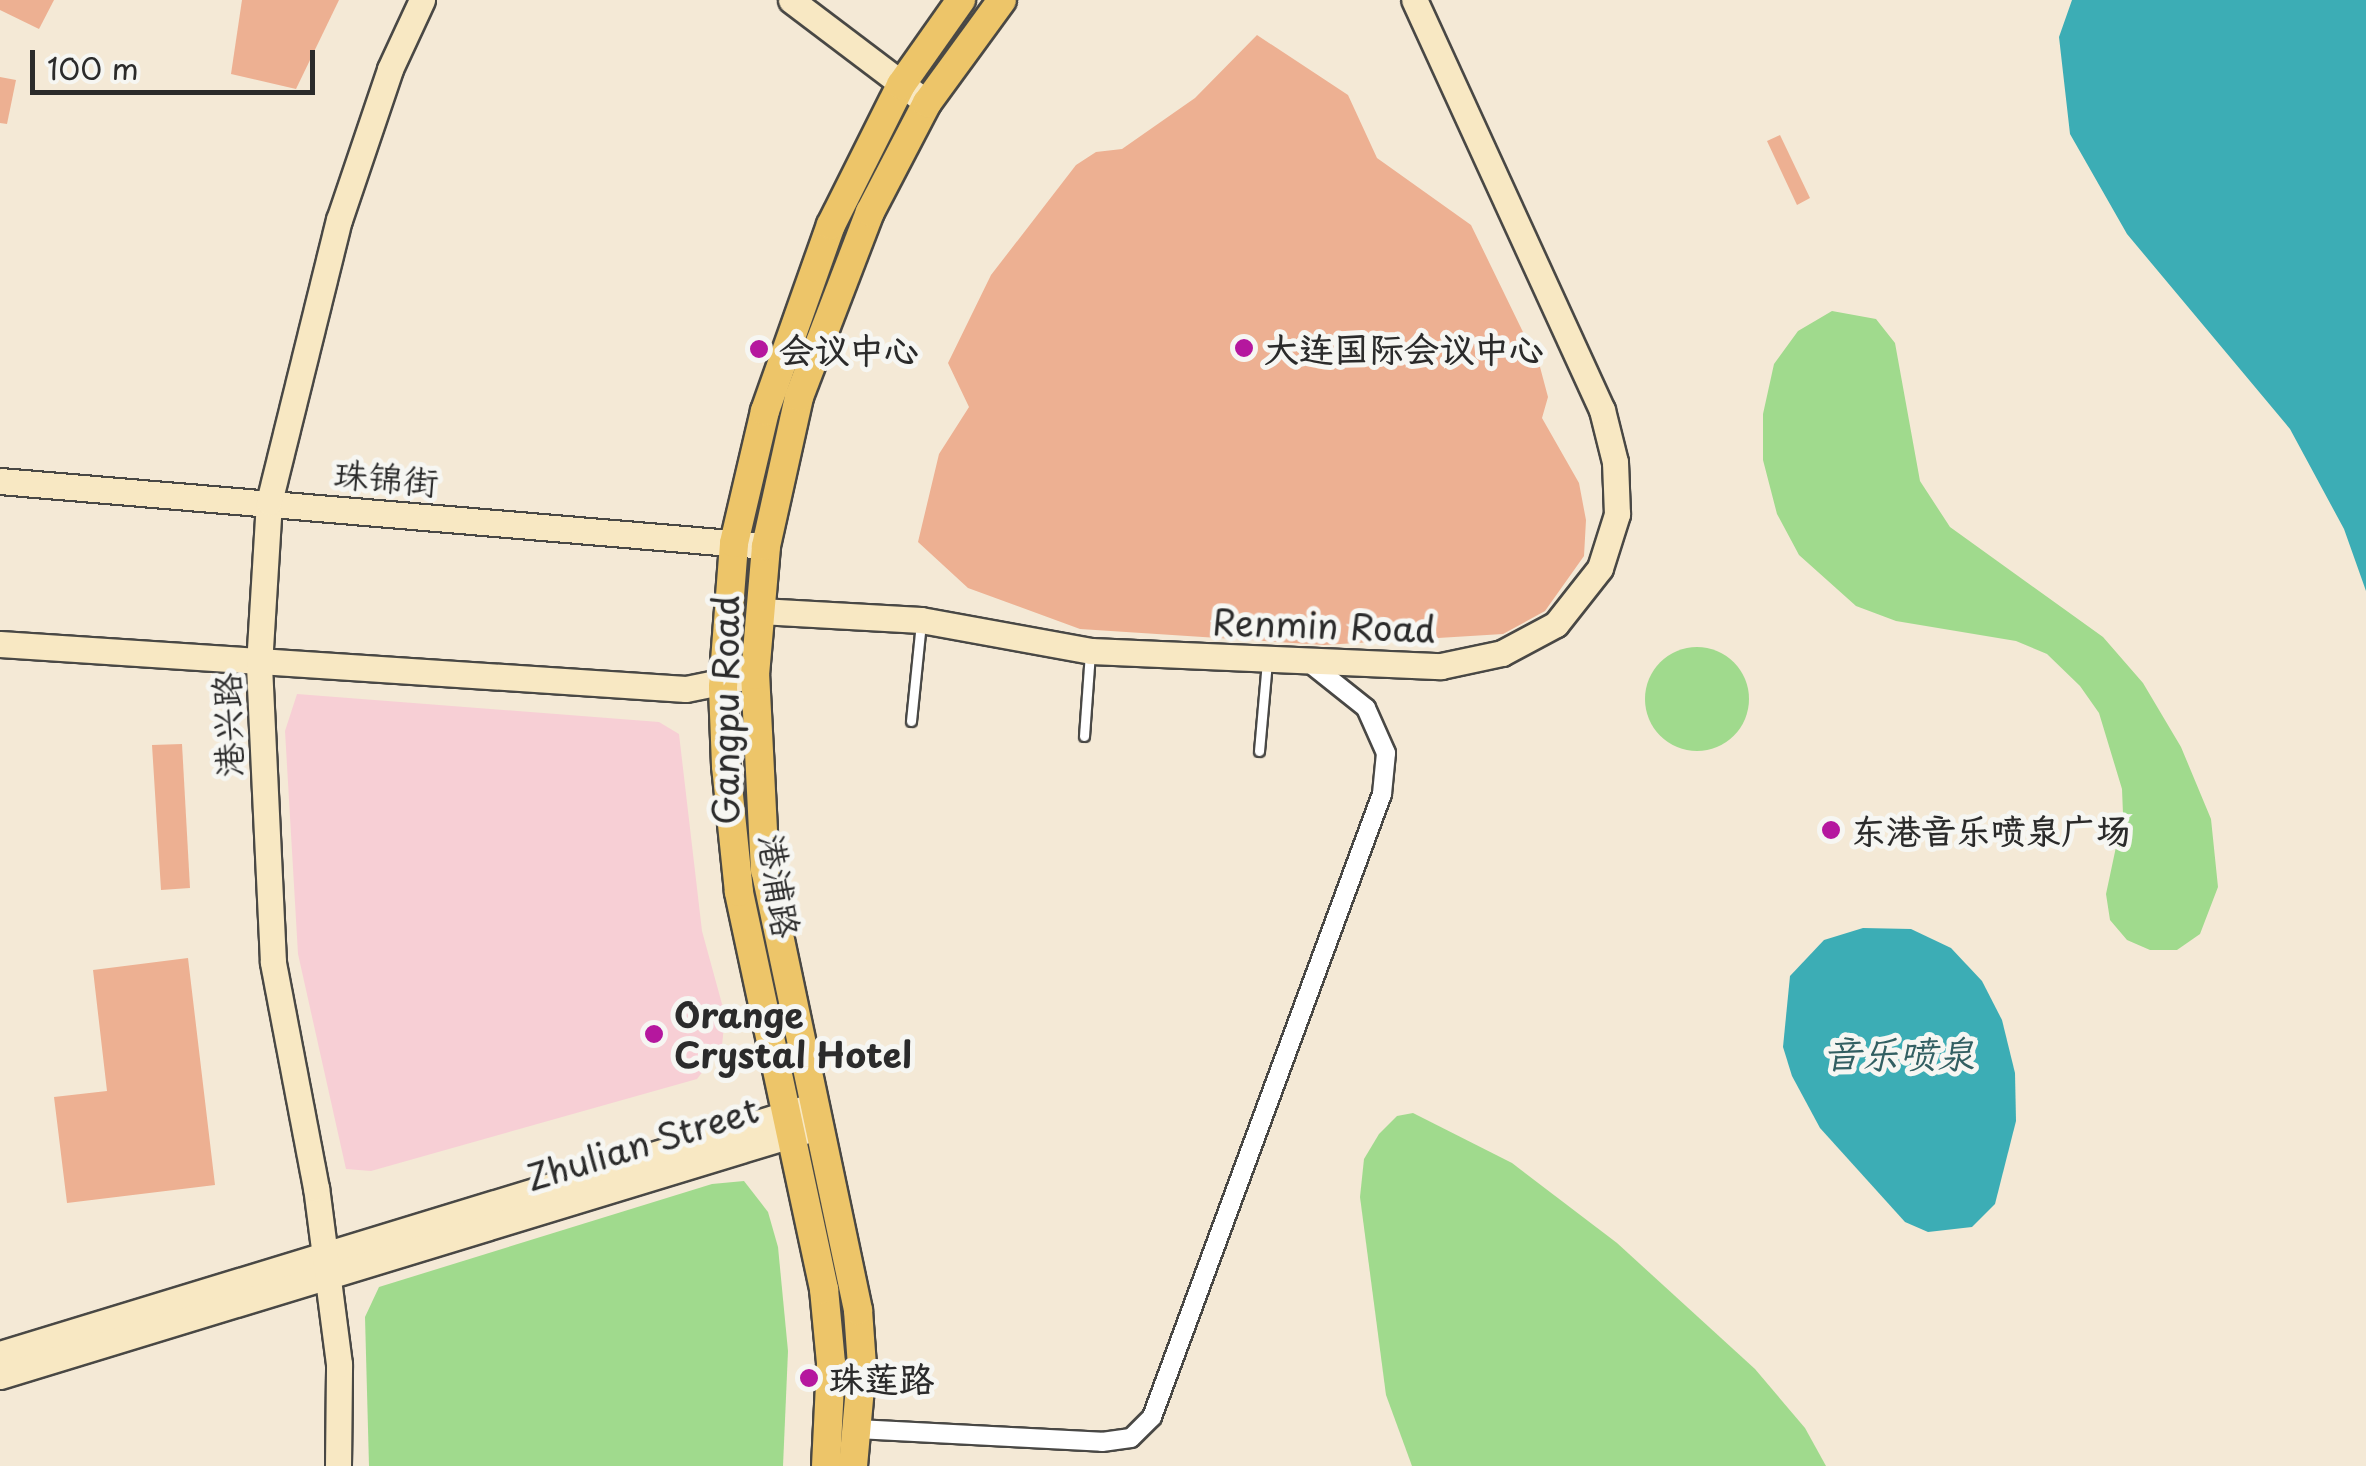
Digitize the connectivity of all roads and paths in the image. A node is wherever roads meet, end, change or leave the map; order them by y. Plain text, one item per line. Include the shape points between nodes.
1 (422, 0) edge
2 (791, 0) edge
3 (961, 0) edge
4 (1002, 0) edge
5 (1414, 0) edge
6 (901, 85) junction
7 (926, 104) junction
8 (0, 481) edge
9 (269, 502) junction
10 (734, 543) junction
11 (766, 546) junction
12 (760, 611) junction
13 (921, 620) junction
14 (0, 644) edge
15 (1091, 651) junction
16 (1267, 659) junction
17 (1306, 661) junction
18 (259, 666) junction
19 (755, 676) junction
20 (723, 686) junction
21 (911, 721) dead end
22 (1084, 736) dead end
23 (1258, 751) dead end
24 (818, 1116) junction
25 (789, 1124) junction
26 (326, 1266) junction
27 (0, 1354) edge
28 (0, 1376) edge
29 (857, 1429) junction
30 (338, 1466) edge
31 (826, 1466) edge
32 (853, 1466) edge

1 - 9 main road, 港兴路 via 390,69 339,220
2 - 6 main road
3 - 6 main road, 港浦路
4 - 7 main road, Gangpu Road
5 - 17 main road, Renmin Road via 1602,410 1615,462 1617,514 1600,568 1556,624 1502,653 1441,666
6 - 7 main road
6 - 10 main road, 港浦路 via 805,290 765,411
7 - 11 main road, Gangpu Road via 832,300 799,398
8 - 9 main road, 珠锦街
9 - 10 main road, 珠锦街
9 - 18 main road, 港兴路
10 - 11 main road, 珠锦街
10 - 20 main road, 港浦路
11 - 12 main road, Gangpu Road
12 - 13 main road, Renmin Road
12 - 19 main road, Gangpu Road
13 - 15 main road, Renmin Road
13 - 21 lane
14 - 18 main road
15 - 16 main road, Renmin Road
15 - 22 lane
16 - 17 main road, Renmin Road
16 - 23 lane
17 - 29 street via 1366,708 1386,753 1382,794 1152,1418 1131,1438 1102,1442
18 - 20 main road
18 - 26 main road, 港兴路 via 273,962
19 - 20 main road
19 - 24 main road, Gangpu Road via 765,870
20 - 25 main road, 港浦路 via 739,892
24 - 25 main road, Zhulian Street via 809,1107
24 - 29 main road, Gangpu Road via 858,1310
25 - 26 main road, Zhulian Street
25 - 31 main road, 港浦路 via 824,1290 831,1415
26 - 27 main road, Zhulian Street
26 - 28 main road, Zhulian Street
26 - 30 main road, 港兴路 via 339,1364
29 - 32 main road, Gangpu Road

